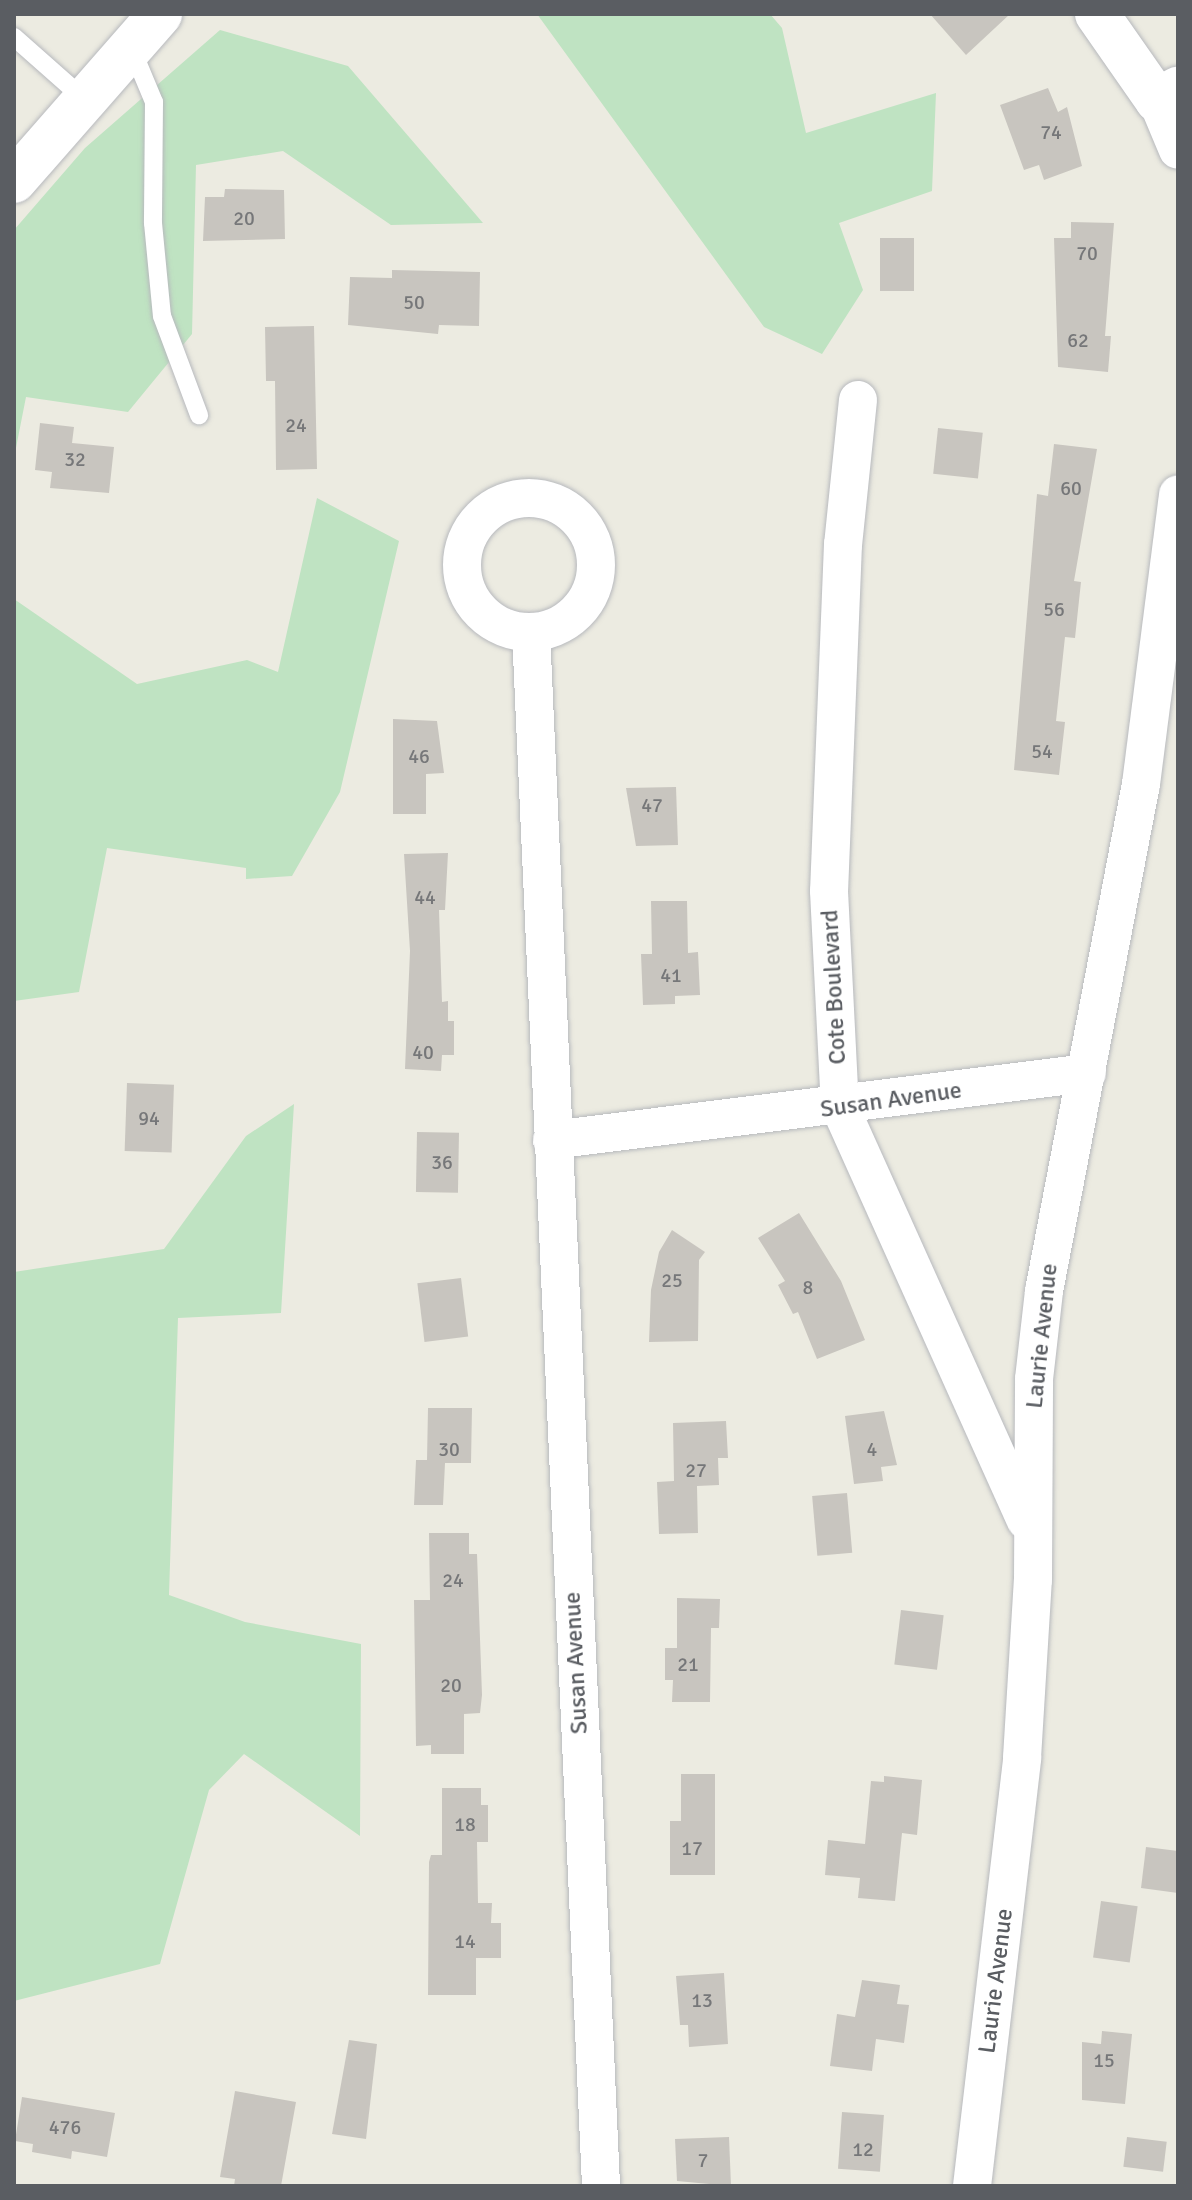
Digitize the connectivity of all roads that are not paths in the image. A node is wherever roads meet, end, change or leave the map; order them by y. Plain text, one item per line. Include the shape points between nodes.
1 (160, 14) edge
2 (1097, 14) edge
3 (14, 37) edge
4 (131, 47) junction
5 (1168, 94) edge
6 (84, 99) junction
7 (1178, 150) edge
8 (14, 181) edge
9 (858, 400) dead end
10 (199, 415) dead end
11 (1178, 494) edge
12 (531, 632) dead end
13 (1087, 1073) junction
14 (840, 1107) junction
15 (552, 1140) junction
16 (1032, 1534) junction
17 (601, 2186) edge
18 (972, 2186) edge

1 - 4 street
2 - 5 street
3 - 6 lane
4 - 6 street
4 - 10 lane via 154,102 153,223 162,316
5 - 7 street
6 - 8 street
9 - 14 street, Cote Boulevard via 843,544 829,891
11 - 13 street, Laurie Avenue via 1141,784
12 - 15 street, Susan Avenue
13 - 14 street, Susan Avenue
13 - 16 street, Laurie Avenue via 1044,1291 1034,1379
14 - 15 street, Susan Avenue
14 - 16 street, Cote Boulevard
15 - 17 street, Susan Avenue
16 - 18 street, Laurie Avenue via 1022,1758

